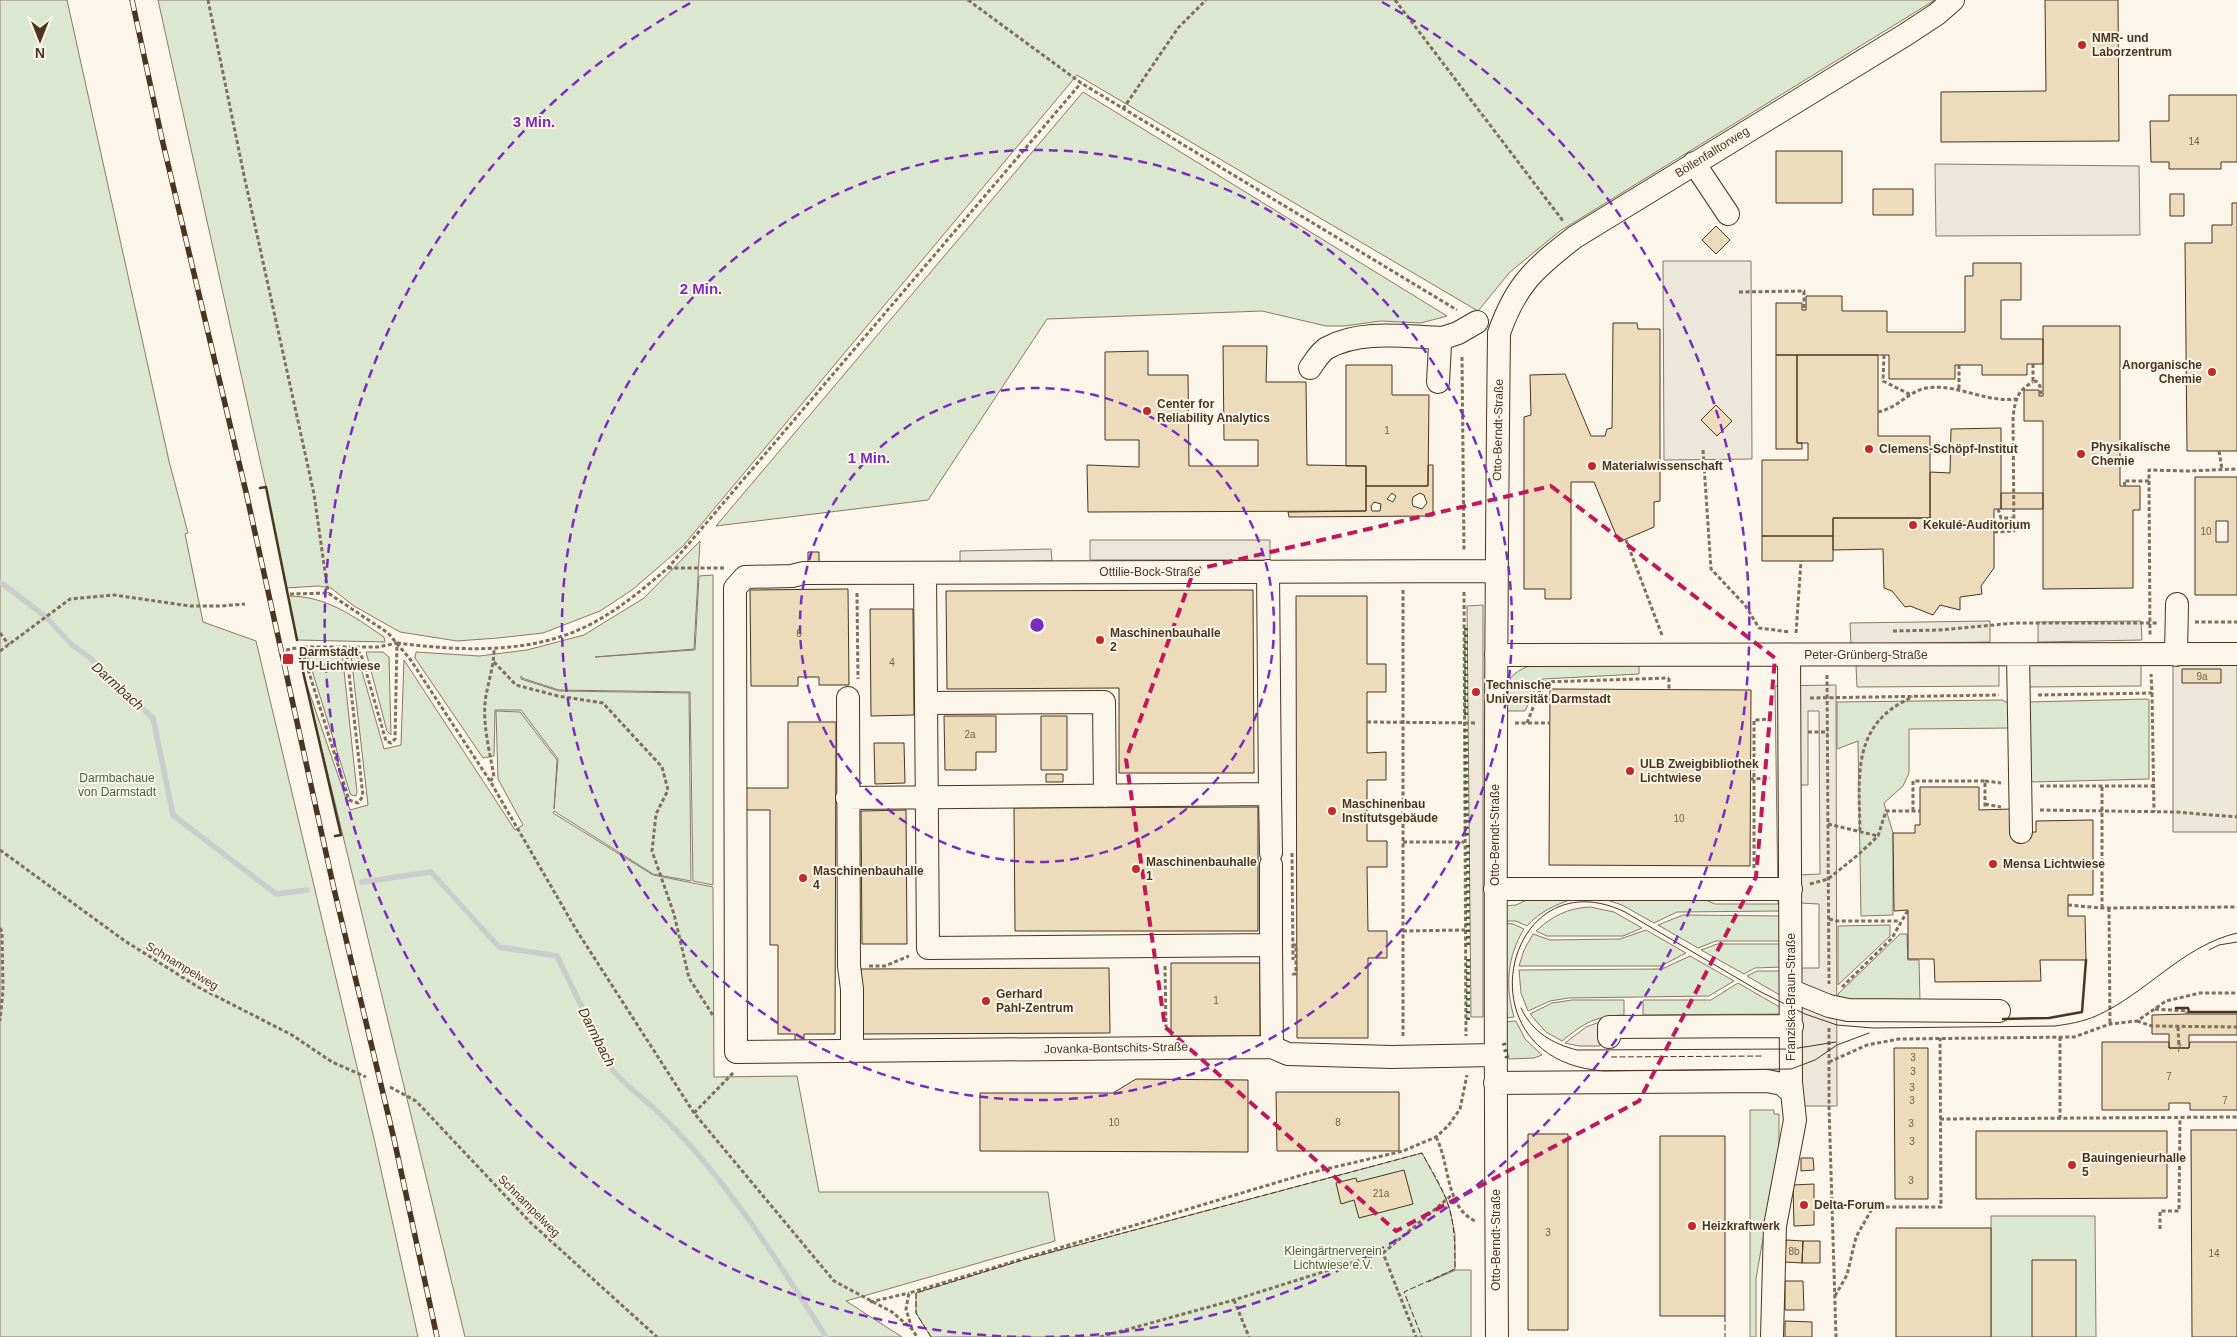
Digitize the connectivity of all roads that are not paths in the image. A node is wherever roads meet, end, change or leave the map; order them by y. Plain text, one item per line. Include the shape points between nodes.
1 (1954, 0) edge
2 (1694, 163) junction
3 (1728, 214) dead end
4 (1499, 333) joint
5 (1310, 368) dead end
6 (1438, 382) dead end
7 (1268, 571) junction
8 (1496, 571) junction
9 (925, 573) junction
10 (2176, 613) road end
11 (2237, 654) edge
12 (2018, 655) junction
13 (2176, 655) junction
14 (1496, 656) junction
15 (1790, 656) junction
16 (848, 698) road end
17 (926, 703) junction
18 (1270, 794) junction
19 (1105, 796) junction
20 (847, 798) junction
21 (926, 798) junction
22 (2021, 832) dead end
23 (1495, 889) junction
24 (1791, 889) junction
25 (1271, 945) junction
26 (1792, 991) junction
27 (1999, 1011) dead end
28 (1792, 1026) junction
29 (1609, 1037) dead end
30 (1272, 1047) junction
31 (852, 1051) junction
32 (736, 1052) joint
33 (1494, 1055) junction
34 (1494, 1083) junction
35 (1792, 1093) junction
36 (1497, 1337) edge
37 (1772, 1337) edge

1 - 2 street, Böllenfalltorweg via 1905,35
2 - 3 street
2 - 4 street, Böllenfalltorweg via 1575,238 1536,270 1519,288
4 - 8 street, Otto-Berndt-Straße
5 - 6 street via 1326,348 1348,338 1459,331 1440,345
7 - 8 street, Ottilie-Bock-Straße
7 - 9 street, Ottilie-Bock-Straße
7 - 18 street
8 - 14 street, Otto-Berndt-Straße
9 - 17 street
9 - 32 street, Ottilie-Bock-Straße via 745,576 735,588
10 - 13 street
11 - 13 street, Peter-Grünberg-Straße
12 - 13 street, Peter-Grünberg-Straße
12 - 15 street, Peter-Grünberg-Straße
12 - 22 street
14 - 15 street, Peter-Grünberg-Straße
14 - 23 street, Otto-Berndt-Straße
15 - 24 street, Franziska-Braun-Straße
16 - 20 street
17 - 19 street via 1104,702
17 - 21 street
18 - 19 street
18 - 25 street via 1278,857
19 - 21 street
20 - 21 street
20 - 31 street
21 - 25 street via 928,948
23 - 24 street
23 - 33 street, Otto-Berndt-Straße
24 - 26 street, Franziska-Braun-Straße
25 - 30 street
26 - 27 street via 1901,1011
26 - 28 street, Franziska-Braun-Straße
28 - 29 street via 1609,1027
28 - 35 street, Franziska-Braun-Straße
30 - 31 street, Jovanka-Bontschits-Straße
30 - 33 street, Jovanka-Bontschits-Straße via 1288,1054
31 - 32 street, Jovanka-Bontschits-Straße
33 - 34 street, Otto-Berndt-Straße
34 - 35 street via 1767,1081 1782,1084
34 - 36 street, Otto-Berndt-Straße
35 - 37 street, Franziska-Braun-Straße via 1795,1120 1774,1226

